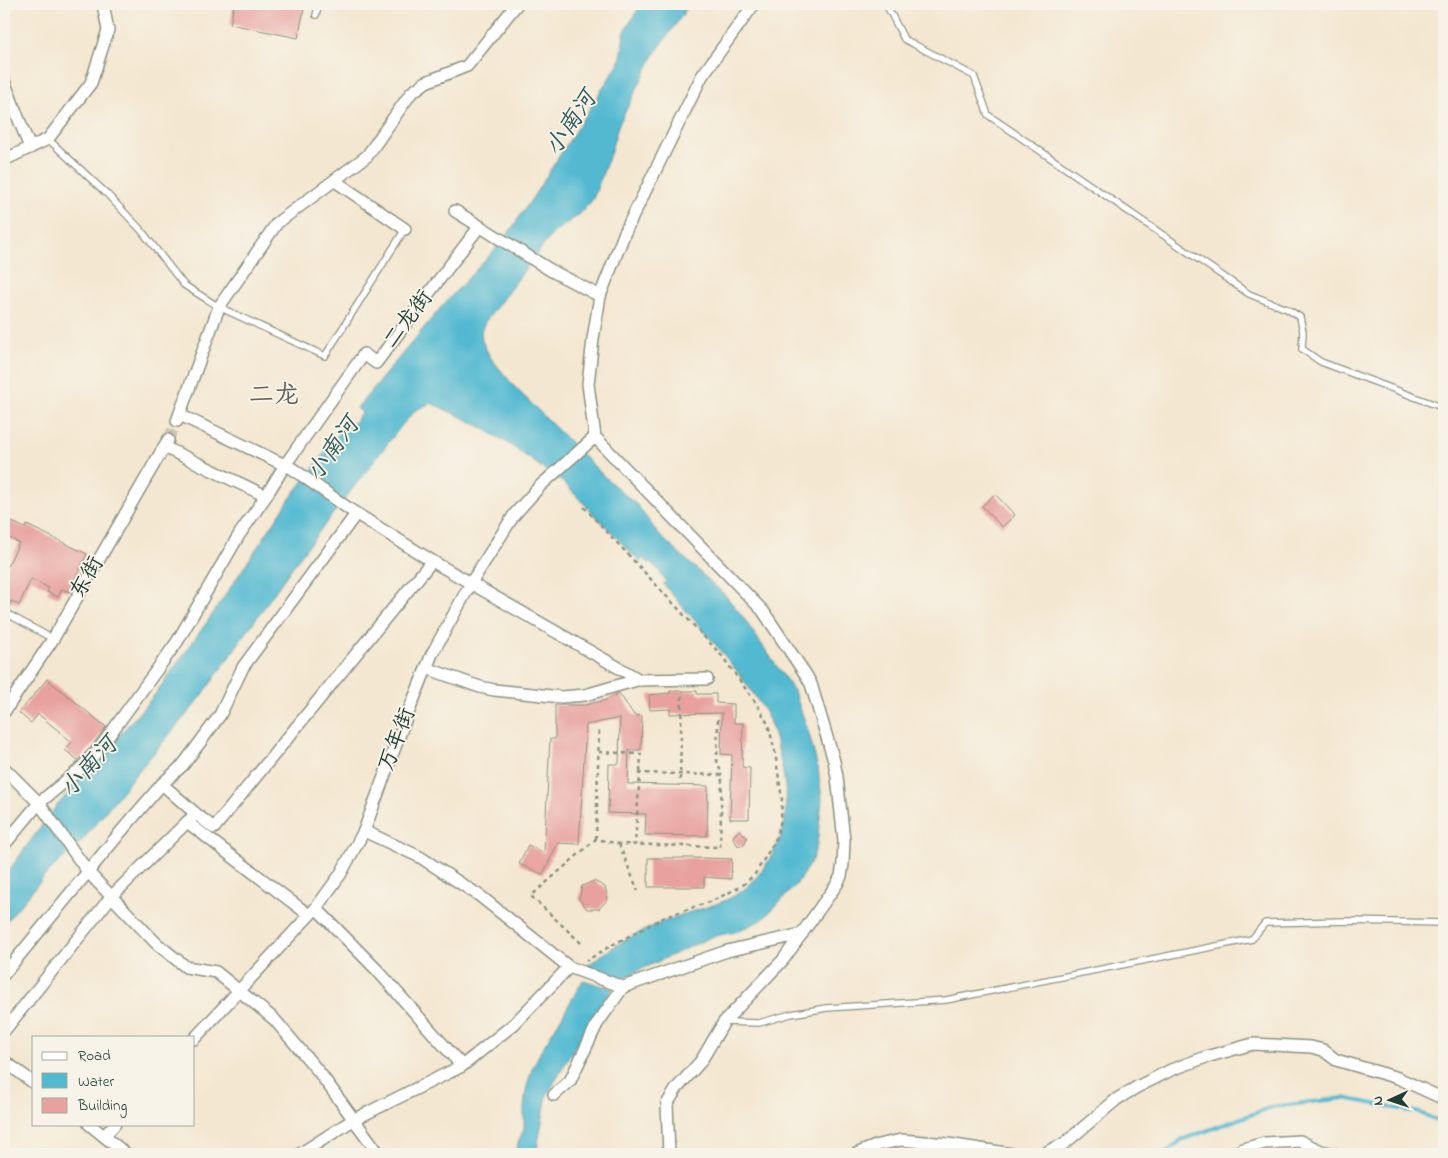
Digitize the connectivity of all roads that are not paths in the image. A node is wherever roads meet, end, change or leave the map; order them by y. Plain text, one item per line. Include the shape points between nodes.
1 (103, 4) edge
2 (319, 4) edge
3 (517, 4) edge
4 (754, 4) edge
5 (886, 4) edge
6 (316, 15) dead end
7 (4, 81) edge
8 (48, 139) junction
9 (30, 148) junction
10 (4, 160) edge
11 (335, 181) junction
12 (456, 211) dead end
13 (479, 227) junction
14 (404, 229) joint
15 (600, 296) junction
16 (219, 307) junction
17 (1444, 408) edge
18 (596, 437) junction
19 (289, 467) junction
20 (266, 496) junction
21 (354, 512) junction
22 (432, 561) junction
23 (471, 583) junction
24 (4, 612) edge
25 (53, 639) junction
26 (426, 668) junction
27 (707, 679) dead end
28 (640, 680) junction
29 (4, 712) edge
30 (4, 768) edge
31 (162, 784) junction
32 (39, 803) junction
33 (196, 814) junction
34 (187, 822) junction
35 (364, 831) junction
36 (4, 845) edge
37 (88, 872) junction
38 (111, 897) junction
39 (312, 912) junction
40 (1444, 923) edge
41 (802, 934) junction
42 (575, 967) junction
43 (4, 974) edge
44 (623, 987) junction
45 (238, 991) junction
46 (724, 1022) junction
47 (4, 1031) edge
48 (195, 1038) edge
49 (4, 1061) edge
50 (462, 1066) junction
51 (32, 1082) edge
52 (554, 1095) dead end
53 (1444, 1098) edge
54 (353, 1120) junction
55 (92, 1126) edge
56 (113, 1126) edge
57 (104, 1136) junction
58 (1321, 1152) edge
59 (126, 1154) edge
60 (300, 1154) edge
61 (379, 1154) edge
62 (669, 1154) edge
63 (856, 1154) edge
64 (1012, 1154) edge
65 (1043, 1154) edge
66 (1235, 1154) edge
67 (1335, 1154) edge

1 - 8 street via 108,30 91,83
2 - 6 lane
3 - 11 street via 467,66 426,82 412,93 367,156
4 - 15 street via 702,76 625,232
5 - 17 lane via 904,39 974,76 988,115 1250,294 1300,317 1302,349 1322,362
7 - 9 street
8 - 9 street
8 - 16 lane via 141,230 184,285
9 - 10 street
11 - 14 street
11 - 16 street via 277,223
12 - 13 street
13 - 15 street
13 - 19 street, 二龙街 via 376,363 364,354
14 - 16 lane via 325,356
15 - 18 street via 588,384
16 - 19 street via 179,418
18 - 23 street, 万年街 via 540,486 514,514
18 - 41 street via 763,611 811,684 834,762 844,848 841,876
19 - 20 street
19 - 21 street
20 - 25 street, 东街 via 166,443
20 - 32 street via 239,535 177,642 97,752
21 - 22 street
21 - 31 street via 244,667 216,722 183,765
22 - 23 street
22 - 33 street via 214,828
23 - 26 street, 万年街
23 - 28 street
24 - 25 lane
25 - 29 street, 东街
26 - 28 street via 480,687 561,697 586,695
26 - 35 street, 万年街
27 - 28 street
30 - 32 street
31 - 33 street
31 - 37 street
32 - 36 street
32 - 37 street
33 - 34 street
34 - 38 street
34 - 39 street
35 - 39 street, 万年街 via 340,875
35 - 42 street via 420,857 480,896
37 - 38 street
37 - 43 street
38 - 45 street via 181,965 216,972
38 - 47 street
39 - 45 street, 万年街
39 - 50 street via 378,971
40 - 46 lane via 1265,923 1252,939 946,1000 827,1008 759,1024
41 - 44 street via 727,951
41 - 46 street
42 - 44 street
42 - 50 street via 514,1024
44 - 52 street via 597,1024 570,1081
45 - 48 street, 万年街
45 - 54 street via 274,1019 319,1072
46 - 62 street via 701,1061 666,1104
49 - 51 street
50 - 54 street
53 - 65 street via 1398,1078 1336,1060 1311,1046 1253,1044 1206,1057 1137,1087 1065,1143
54 - 60 street
54 - 61 street
55 - 57 street
56 - 57 street
57 - 59 street
58 - 66 street via 1300,1141 1264,1144
58 - 67 street
63 - 64 street via 901,1140

